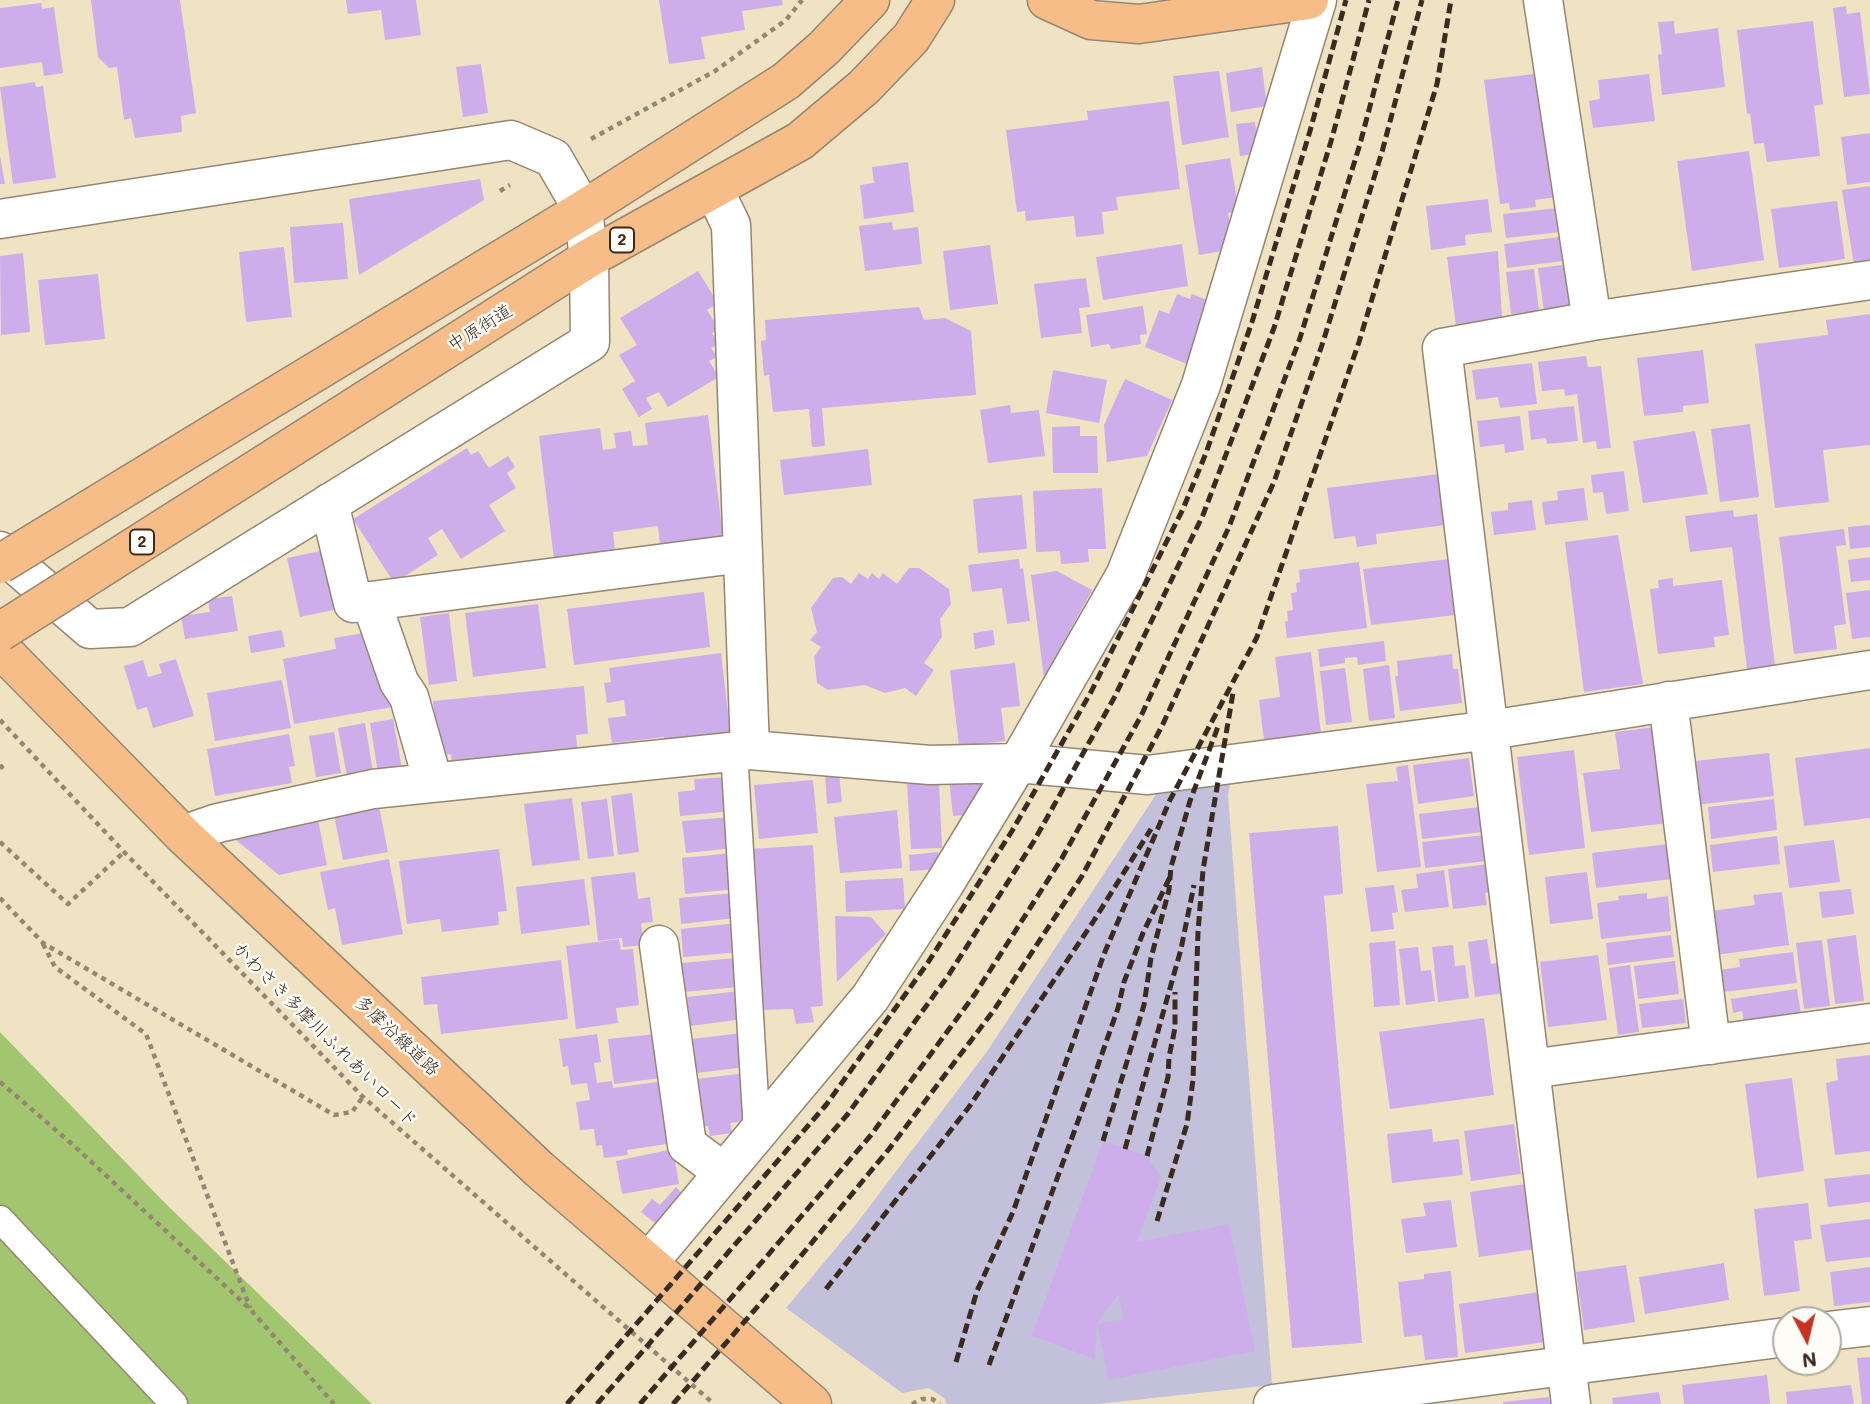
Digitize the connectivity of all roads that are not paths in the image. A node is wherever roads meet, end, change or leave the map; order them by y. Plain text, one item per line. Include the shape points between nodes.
1 (870, 0) edge
2 (935, 0) edge
3 (1047, 0) edge
4 (1309, 0) edge
5 (1317, 0) edge
6 (1543, 0) edge
7 (714, 190) junction
8 (583, 210) junction
9 (0, 219) edge
10 (589, 258) junction
11 (1870, 280) edge
12 (1592, 321) junction
13 (329, 503) junction
14 (0, 551) edge
15 (743, 553) junction
16 (0, 564) edge
17 (371, 601) junction
18 (0, 632) edge
19 (0, 648) edge
20 (1870, 670) edge
21 (1668, 701) junction
22 (1490, 730) junction
23 (742, 750) junction
24 (1018, 763) junction
25 (433, 782) junction
26 (183, 835) junction
27 (659, 945) dead end
28 (1870, 1023) edge
29 (1710, 1045) junction
30 (1530, 1069) junction
31 (757, 1132) junction
32 (723, 1172) junction
33 (0, 1219) edge
34 (649, 1262) junction
35 (1870, 1326) edge
36 (1842, 1329) edge
37 (1772, 1339) edge
38 (1566, 1366) junction
39 (174, 1404) edge
40 (812, 1404) edge
41 (1273, 1404) edge
42 (1571, 1404) edge

1 - 8 main road via 786,81
2 - 7 main road, 中原街道 / 2 via 911,38 864,87 800,141
3 - 4 main road via 1091,20 1139,24
5 - 24 street via 1201,385 1125,576
6 - 12 street
7 - 10 main road, 中原街道 / 2
7 - 15 street via 731,225
8 - 9 street via 553,158 511,141
8 - 10 street
8 - 16 main road, bridge
10 - 13 street via 590,342
10 - 18 main road, 中原街道 / 2, bridge
11 - 12 street
12 - 22 street via 1442,348
13 - 14 street via 130,627 90,629
13 - 17 street via 353,604
15 - 17 street
15 - 23 street
17 - 25 street via 399,682 409,697
19 - 26 main road, 多摩沿線道路
20 - 21 street
21 - 22 street
21 - 29 street
22 - 24 street via 1148,775
22 - 30 street
23 - 24 street via 930,765
23 - 25 street
23 - 31 lane
24 - 31 street via 870,998
25 - 26 street via 373,789
26 - 34 main road, 多摩沿線道路 via 540,1170
27 - 32 street via 687,1145
28 - 29 street
29 - 30 street
30 - 38 street
31 - 32 street
32 - 34 street
33 - 39 lane
34 - 40 main road, 多摩沿線道路
35 - 36 street
37 - 38 street
38 - 41 street
38 - 42 street

